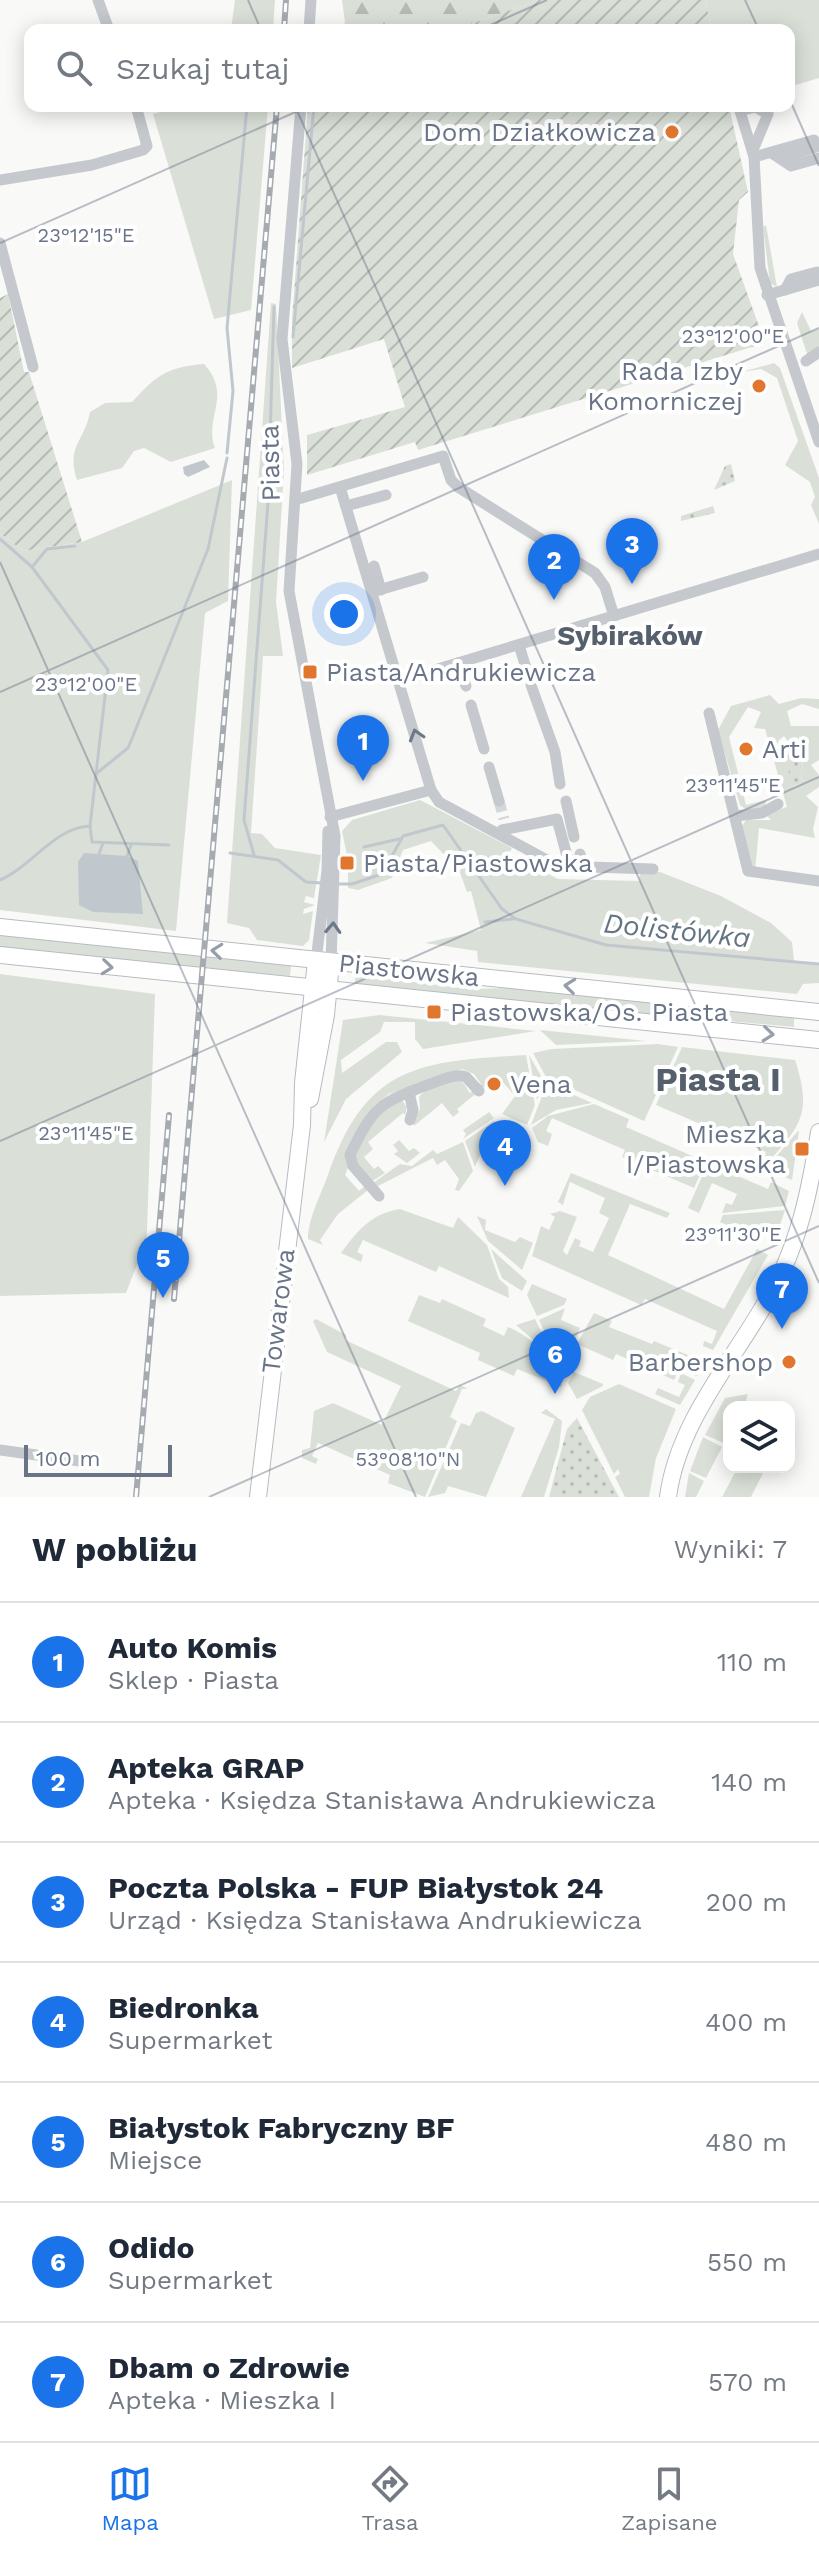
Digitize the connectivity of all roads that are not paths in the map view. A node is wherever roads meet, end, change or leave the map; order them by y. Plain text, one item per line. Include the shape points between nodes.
1 (98, 0) edge
2 (311, 0) edge
3 (107, 24) edge
4 (309, 24) edge
5 (138, 112) edge
6 (301, 112) edge
7 (816, 149) edge
8 (0, 180) edge
9 (0, 243) edge
10 (818, 276) edge
11 (767, 295) junction
12 (819, 352) edge
13 (806, 361) dead end
14 (33, 367) dead end
15 (814, 412) edge
16 (819, 442) edge
17 (340, 487) junction
18 (380, 499) dead end
19 (295, 500) junction
20 (346, 506) junction
21 (819, 554) edge
22 (374, 566) dead end
23 (423, 577) dead end
24 (377, 591) junction
25 (614, 616) junction
26 (519, 645) junction
27 (458, 663) junction
28 (526, 668) dead end
29 (398, 681) junction
30 (531, 685) dead end
31 (466, 686) dead end
32 (471, 705) dead end
33 (709, 713) dead end
34 (484, 749) dead end
35 (489, 767) dead end
36 (560, 784) dead end
37 (431, 790) junction
38 (499, 801) tunnel mouth
39 (566, 801) dead end
40 (778, 804) dead end
41 (735, 816) junction
42 (330, 817) junction
43 (502, 828) junction
44 (574, 837) dead end
45 (580, 854) dead end
46 (570, 867) junction
47 (583, 867) junction
48 (653, 869) dead end
49 (819, 881) edge
50 (0, 927) edge
51 (0, 955) edge
52 (323, 962) junction
53 (320, 990) junction
54 (819, 1012) edge
55 (819, 1040) edge
56 (479, 1091) dead end
57 (409, 1092) junction
58 (410, 1120) dead end
59 (819, 1132) edge
60 (379, 1196) dead end
61 (0, 1450) edge
62 (94, 1463) dead end
63 (258, 1497) edge
64 (668, 1497) edge

1 - 3 street
2 - 4 street
5 - 8 street via 146,137 143,150 92,165
6 - 19 street, Piasta via 282,339 296,438
7 - 11 street via 791,155 753,154 757,241
9 - 14 street
10 - 11 street via 790,294
11 - 15 street
12 - 13 street
15 - 16 street
17 - 19 street
17 - 20 street
17 - 25 street via 443,456 458,487 595,573
18 - 20 street
19 - 42 street, Piasta via 289,564 292,613
20 - 24 street
21 - 25 street
22 - 24 street
23 - 24 street
24 - 29 street
25 - 26 street
26 - 27 street
26 - 28 street
27 - 29 street
27 - 31 street
37 -> 29 street
30 - 36 street via 555,752
32 - 34 street
33 - 41 street
35 - 38 street
37 - 42 street
37 - 43 street via 439,802
39 - 44 street
40 - 41 street via 762,813
41 - 49 street via 748,871
42 - 52 street, Piasta
43 - 46 street via 548,862
43 - 46 street via 557,819
45 - 47 street
46 - 47 street
47 - 48 street
52 -> 50 main road, Piastowska
51 -> 53 main road, Piastowska
52 - 53 main road, Towarowa
54 -> 52 main road, Piastowska
53 -> 55 main road, Piastowska
53 - 63 main road, Towarowa
56 - 57 street via 460,1075
57 - 58 street
57 - 60 street via 376,1110 350,1155
59 - 64 main road via 809,1195 793,1247 689,1429
61 - 62 street

